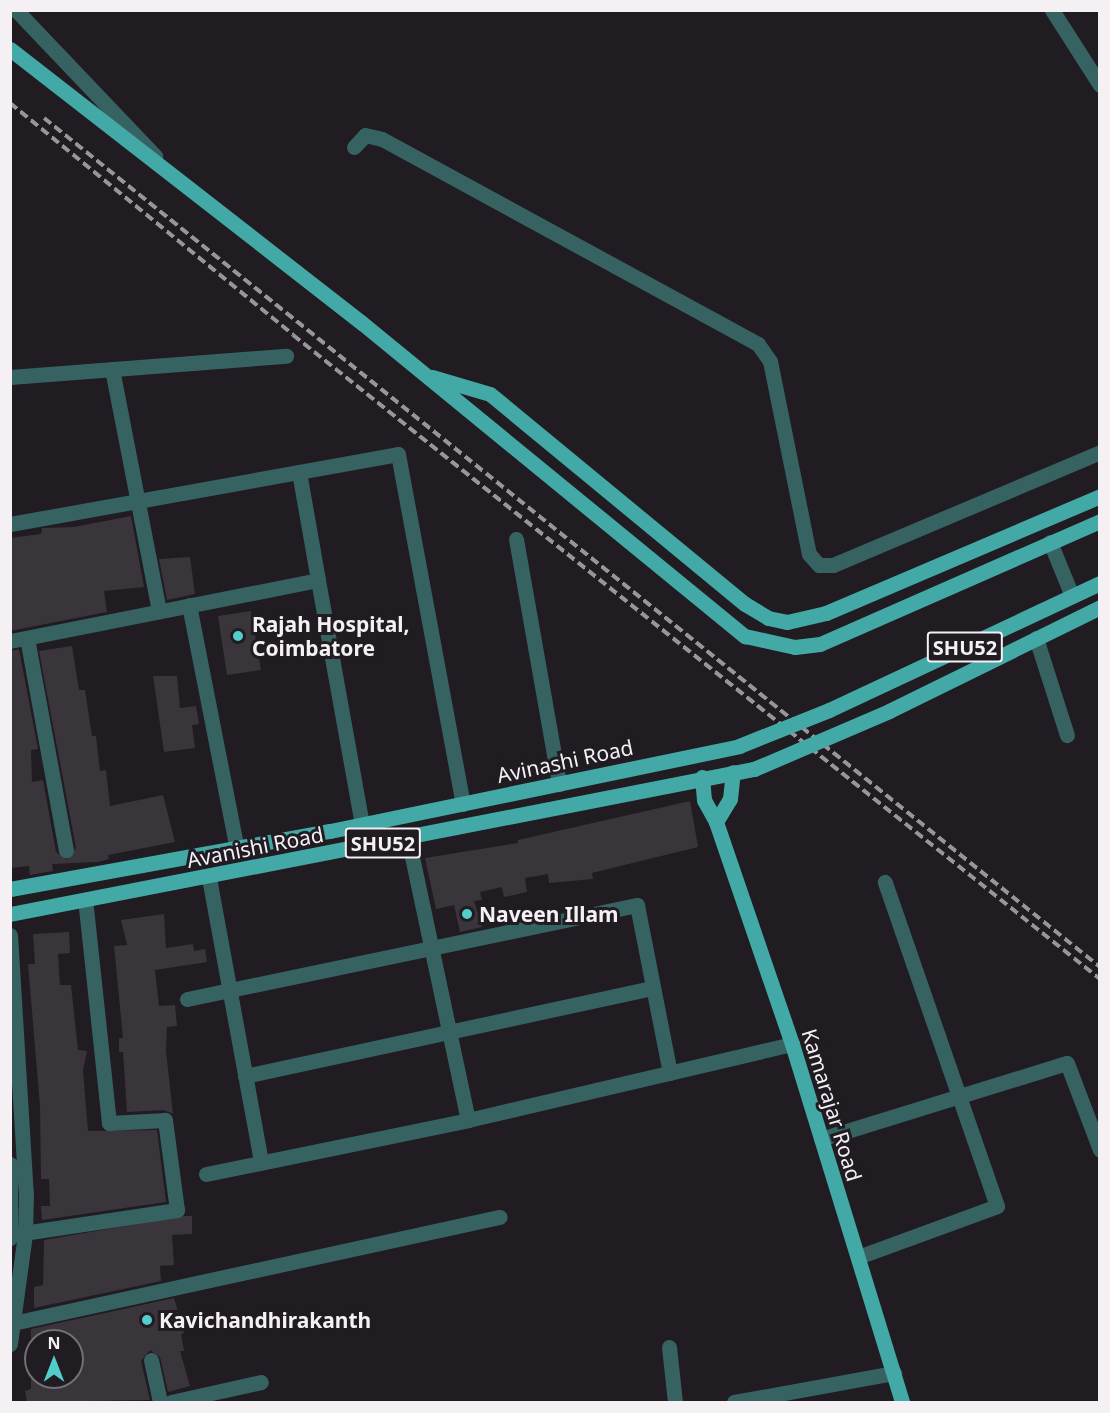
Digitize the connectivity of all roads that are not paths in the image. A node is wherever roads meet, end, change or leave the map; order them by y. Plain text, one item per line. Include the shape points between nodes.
1 (16, 10) edge
2 (1052, 10) edge
3 (10, 49) edge
4 (1100, 85) edge
5 (354, 147) dead end
6 (178, 180) junction
7 (286, 356) dead end
8 (112, 369) junction
9 (424, 374) junction
10 (10, 377) edge
11 (1100, 452) edge
12 (299, 472) junction
13 (1100, 496) edge
14 (136, 501) junction
15 (1100, 521) edge
16 (10, 524) edge
17 (516, 539) dead end
18 (1050, 542) junction
19 (318, 580) junction
20 (1100, 583) edge
21 (1072, 596) junction
22 (189, 605) junction
23 (1100, 608) edge
24 (159, 611) junction
25 (27, 638) junction
26 (1036, 638) junction
27 (10, 641) edge
28 (1067, 735) dead end
29 (734, 772) junction
30 (702, 777) junction
31 (559, 784) junction
32 (463, 804) junction
33 (445, 808) junction
34 (716, 822) junction
35 (362, 825) junction
36 (450, 829) junction
37 (330, 831) junction
38 (408, 838) junction
39 (237, 849) junction
40 (66, 850) dead end
41 (334, 853) junction
42 (209, 878) junction
43 (885, 882) dead end
44 (10, 889) edge
45 (85, 900) junction
46 (10, 914) edge
47 (10, 935) edge
48 (432, 950) junction
49 (653, 988) junction
50 (230, 990) junction
51 (187, 999) dead end
52 (450, 1031) junction
53 (792, 1044) junction
54 (670, 1073) junction
55 (245, 1076) junction
56 (961, 1096) junction
57 (468, 1119) junction
58 (821, 1139) junction
59 (1100, 1150) edge
60 (261, 1162) junction
61 (10, 1164) edge
62 (206, 1174) dead end
63 (500, 1216) dead end
64 (14, 1235) edge
65 (858, 1257) junction
66 (13, 1323) junction
67 (10, 1344) edge
68 (669, 1347) dead end
69 (152, 1360) dead end
70 (894, 1373) junction
71 (261, 1382) dead end
72 (160, 1402) edge
73 (171, 1402) edge
74 (675, 1402) edge
75 (734, 1402) edge
76 (902, 1402) edge

1 - 6 street
2 - 4 street
3 - 6 main road
5 - 11 street via 365,135 382,139 758,344 770,361 809,554 819,565 833,565
6 - 9 main road
7 - 8 street
8 - 10 street
8 - 14 street
9 - 13 main road via 490,393 745,604 768,618 787,622 826,613
9 - 18 main road via 723,621 745,636 770,643 795,647 820,644
12 - 14 street
12 - 19 street
12 - 32 street via 398,454
14 - 16 street
14 - 24 street
15 - 18 main road
17 - 31 street
18 - 21 street
19 - 22 street
19 - 35 street
20 - 21 main road, Avinashi Road / SHU52
21 - 31 main road, Avinashi Road / SHU52, bridge via 830,710 740,746
22 - 24 street
22 - 39 street
23 - 26 main road, SHU52
24 - 25 street
25 - 27 street
25 - 40 street
26 - 28 street
26 - 29 main road, Avanishi Road / SHU52, bridge via 889,711 754,769
29 - 30 main road, Avanishi Road / SHU52
29 - 34 main road via 730,799
30 - 34 main road, Kamarajar Road via 704,800
30 - 36 main road, Avanishi Road / SHU52
31 - 32 main road, Avinashi Road / SHU52
32 - 33 main road, Avinashi Road / SHU52
33 - 35 main road, Avinashi Road / SHU52
33 - 36 main road
34 - 53 main road, Kamarajar Road
35 - 37 main road, Avinashi Road / SHU52
36 - 38 main road, Avanishi Road / SHU52
37 - 39 main road, Avinashi Road / SHU52
37 - 41 main road
38 - 41 main road, Avanishi Road / SHU52
38 - 48 street
39 - 44 main road, Avinashi Road / SHU52
41 - 42 main road, Avanishi Road / SHU52
42 - 45 main road, Avanishi Road / SHU52
42 - 50 street
43 - 56 street
45 - 46 main road, Avanishi Road / SHU52
45 - 64 street via 109,1123 165,1119 177,1210
47 - 64 street via 20,1051
48 - 49 street via 637,905
48 - 50 street
48 - 52 street
49 - 52 street
49 - 54 street
50 - 51 street
50 - 55 street
52 - 55 street
52 - 57 street
53 - 54 street
53 - 58 main road, Kamarajar Road
54 - 57 street
55 - 60 street
56 - 58 street
56 - 59 street via 1068,1063
56 - 65 street via 997,1206
57 - 60 street
58 - 65 main road, Kamarajar Road
60 - 62 street
61 - 64 street
63 - 66 street
64 - 66 street
65 - 70 main road, Kamarajar Road
66 - 67 street
68 - 74 street
69 - 72 street
70 - 75 street
70 - 76 main road, Kamarajar Road
71 - 73 street

